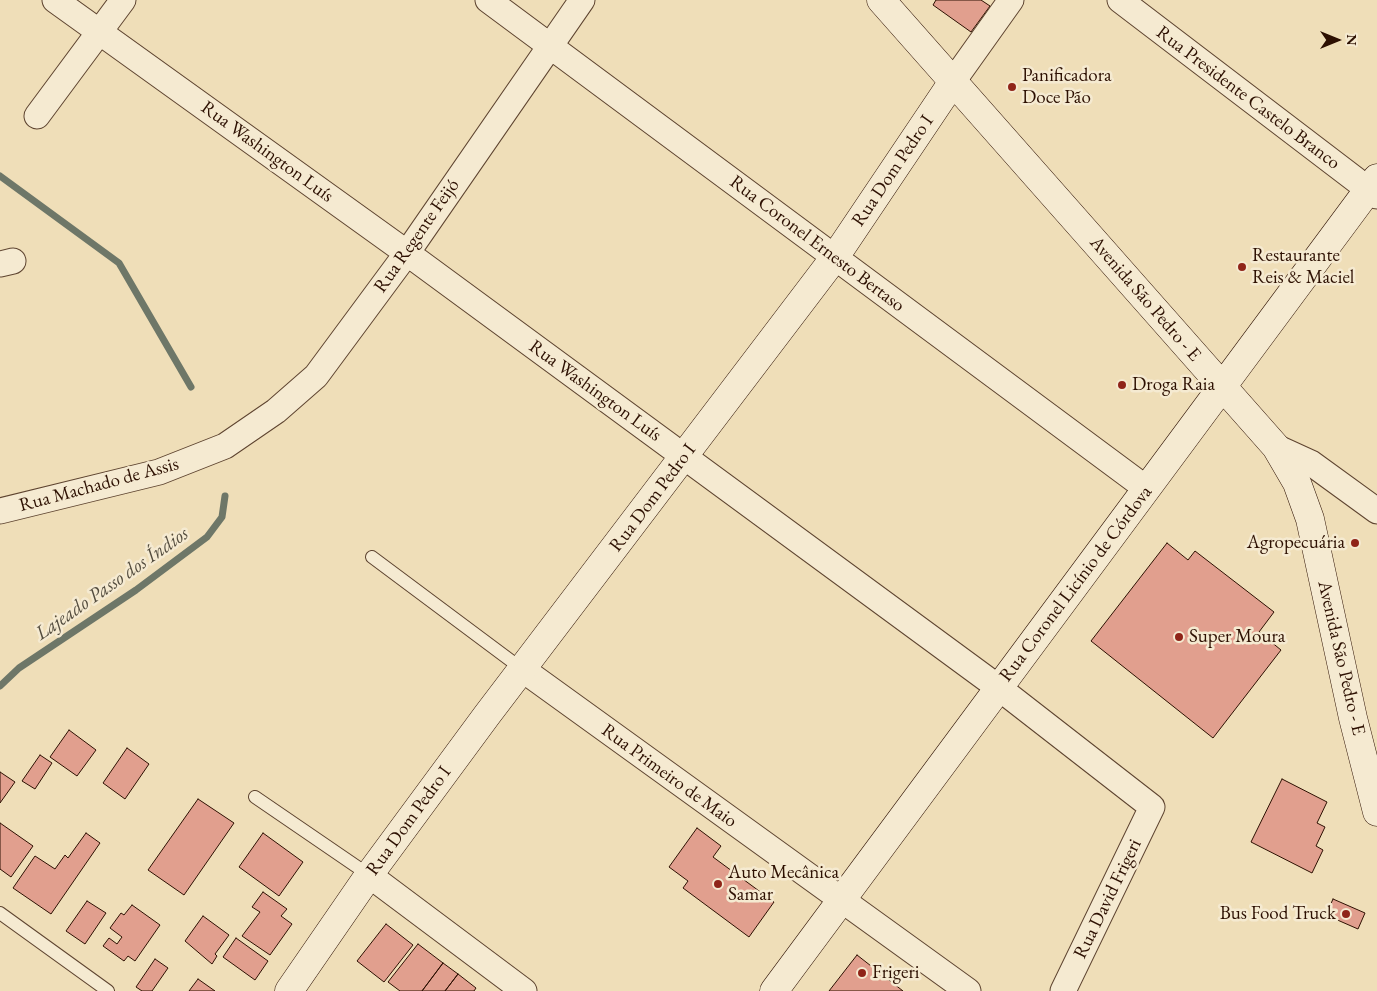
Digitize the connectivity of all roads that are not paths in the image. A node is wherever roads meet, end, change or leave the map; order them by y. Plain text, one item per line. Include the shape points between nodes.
1 (55, 0) edge
2 (123, 0) edge
3 (488, 0) edge
4 (582, 0) edge
5 (881, 0) edge
6 (1012, 0) edge
7 (1120, 0) edge
8 (100, 32) junction
9 (550, 45) junction
10 (954, 80) junction
11 (37, 116) dead end
12 (1374, 187) edge
13 (406, 253) junction
14 (835, 257) junction
15 (1223, 388) junction
16 (225, 446) joint
17 (1276, 447) junction
18 (685, 457) junction
19 (1147, 489) junction
20 (0, 511) edge
21 (1377, 511) edge
22 (372, 557) dead end
23 (522, 670) junction
24 (999, 688) junction
25 (254, 797) dead end
26 (1152, 807) joint
27 (1377, 812) edge
28 (369, 875) junction
29 (841, 900) junction
30 (0, 913) edge
31 (108, 991) edge
32 (289, 991) edge
33 (524, 991) edge
34 (774, 991) edge
35 (968, 991) edge
36 (1063, 991) edge

1 - 8 street, Rua Washington Luís
2 - 8 street
3 - 9 street, Rua Coronel Ernesto Bertaso
4 - 9 street, Rua Regente Feijó
5 - 10 street, Avenida São Pedro - E
6 - 10 street, Rua Dom Pedro I
7 - 12 street, Rua Presidente Castelo Branco
8 - 11 street
8 - 13 street, Rua Washington Luís
9 - 13 street, Rua Regente Feijó
9 - 14 street, Rua Coronel Ernesto Bertaso
10 - 14 street, Rua Dom Pedro I
10 - 15 street, Avenida São Pedro - E
12 - 15 street, Rua Coronel Licínio de Córdova
13 - 16 street, Rua Regente Feijó via 316,376 276,411
13 - 18 street, Rua Washington Luís
14 - 18 street, Rua Dom Pedro I
14 - 19 street, Rua Coronel Ernesto Bertaso
15 - 17 street, Avenida São Pedro - E
15 - 19 street, Rua Coronel Licínio de Córdova
16 - 20 street, Rua Machado de Assis via 158,472
17 - 21 street via 1311,463
17 - 27 street, Avenida São Pedro - E via 1297,483 1310,519
18 - 23 street, Rua Dom Pedro I
18 - 24 street, Rua Washington Luís
19 - 24 street, Rua Coronel Licínio de Córdova
22 - 23 lane, Rua Primeiro de Maio
23 - 28 street, Rua Dom Pedro I
23 - 29 street, Rua Primeiro de Maio
24 - 26 street, Rua Washington Luís
24 - 29 street, Rua Coronel Licínio de Córdova
25 - 28 lane
26 - 36 street, Rua David Frigeri
28 - 32 street, Rua Dom Pedro I
28 - 33 street
29 - 34 street, Rua Coronel Licínio de Córdova
29 - 35 street, Rua Primeiro de Maio
30 - 31 lane

